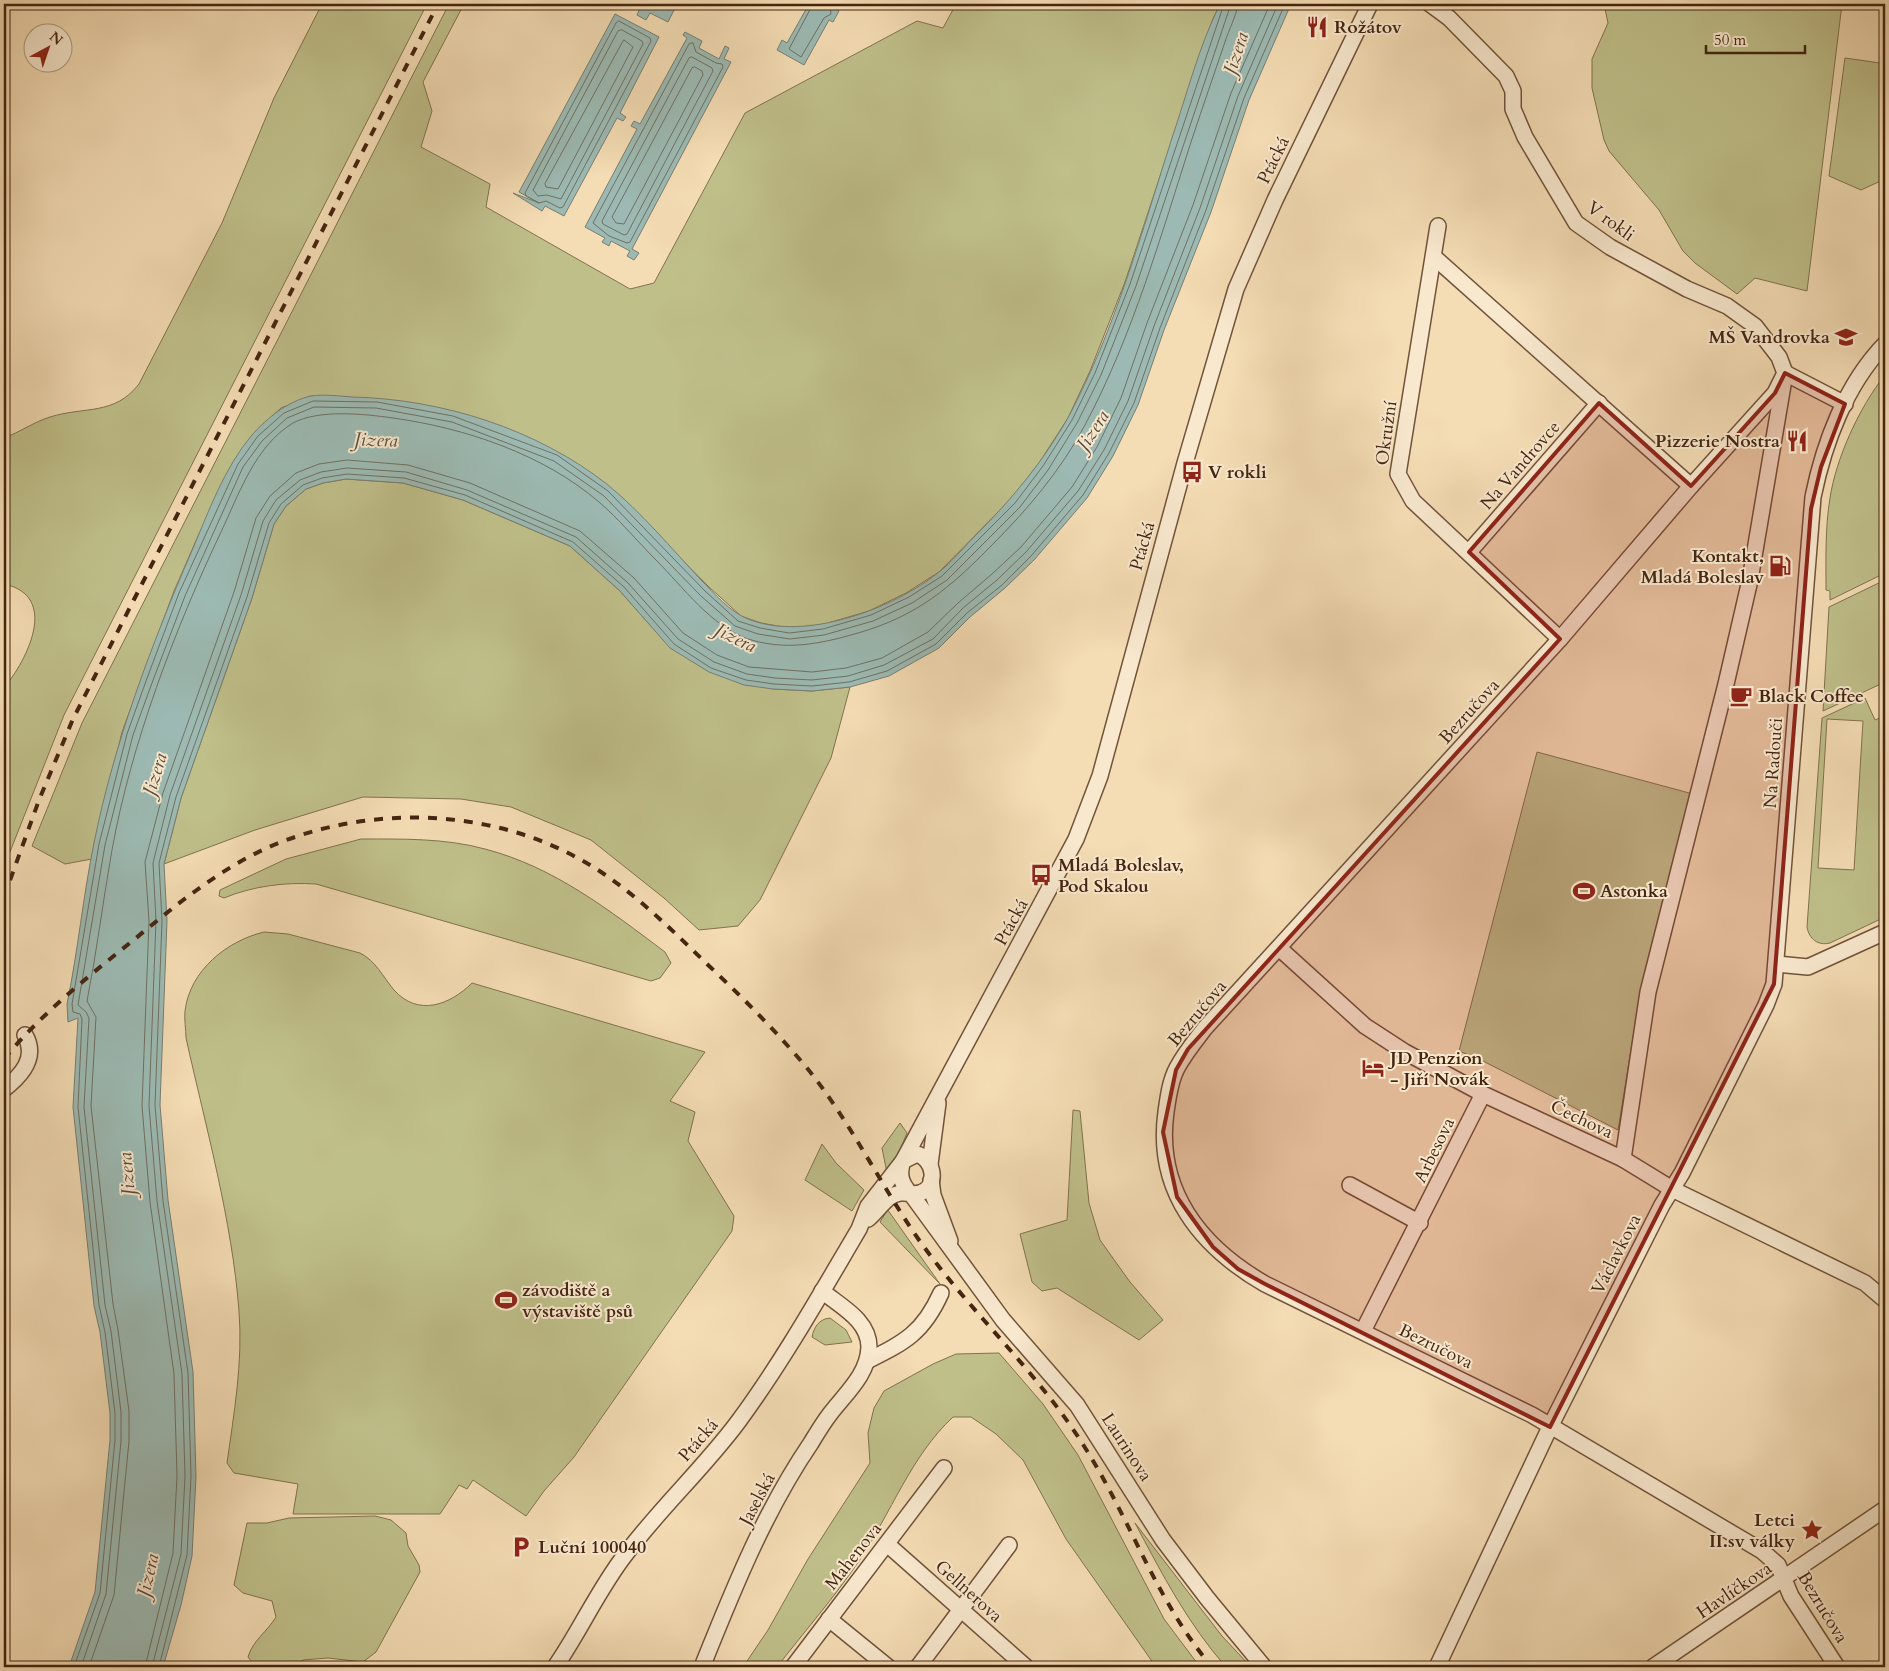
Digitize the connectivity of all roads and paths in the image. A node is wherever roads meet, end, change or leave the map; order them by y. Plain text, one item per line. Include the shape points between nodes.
1 (1370, 4) edge
2 (1430, 4) edge
3 (1438, 226) dead end
4 (1434, 257) junction
5 (1885, 344) edge
6 (1785, 373) junction
7 (1599, 403) junction
8 (1844, 404) junction
9 (1691, 486) junction
10 (1469, 552) junction
11 (1560, 639) junction
12 (1885, 932) edge
13 (1279, 948) junction
14 (1777, 964) junction
15 (25, 1035) dead end
16 (4, 1089) edge
17 (939, 1091) junction
18 (1483, 1094) junction
19 (1623, 1159) junction
20 (903, 1161) junction
21 (930, 1164) junction
22 (931, 1180) junction
23 (1350, 1185) dead end
24 (1672, 1189) junction
25 (908, 1191) junction
26 (1420, 1223) junction
27 (859, 1230) junction
28 (954, 1252) junction
29 (822, 1291) junction
30 (941, 1293) dead end
31 (1885, 1300) edge
32 (1363, 1331) junction
33 (867, 1361) junction
34 (1550, 1427) junction
35 (944, 1468) dead end
36 (1885, 1509) edge
37 (887, 1544) junction
38 (1009, 1545) dead end
39 (1783, 1580) junction
40 (962, 1610) junction
41 (829, 1619) junction
42 (555, 1667) edge
43 (702, 1667) edge
44 (793, 1667) edge
45 (888, 1667) edge
46 (918, 1667) edge
47 (1026, 1667) edge
48 (1264, 1667) edge
49 (1437, 1667) edge
50 (1653, 1667) edge
51 (1837, 1667) edge

1 - 17 street, Ptácká via 1275,200 1236,289 1086,816 1048,895
2 - 6 street, V rokli via 1506,76 1513,91 1513,109 1525,137 1576,223 1610,247 1727,306 1756,326 1779,357
3 - 4 street, Okružní
4 - 7 street
4 - 10 street, Okružní via 1398,474 1413,502
5 - 8 street, Na Radouči
6 - 8 street
6 - 9 street, Bezručova via 1775,393
6 - 19 street via 1750,580 1648,992
7 - 9 street
7 - 10 street, Na Vandrovce
8 - 14 street, Na Radouči via 1821,467 1811,509
9 - 11 street, Bezručova
10 - 11 street, Okružní
11 - 13 street, Bezručova
12 - 14 street via 1808,967
13 - 18 street, Čechova via 1365,1026 1405,1052
13 - 32 street, Bezručova via 1205,1028 1176,1070 1163,1132 1168,1165 1177,1197 1194,1226 1224,1258 1266,1284
14 - 24 street, Václavkova via 1766,1005
15 - 16 street via 30,1050 26,1067
17 - 20 street, Ptácká
17 - 21 street, Ptácká
18 - 19 street, Čechova
18 - 26 street, Arbesova
19 - 24 street, Čechova
20 - 21 street via 917,1154
20 - 25 street, Ptácká via 901,1180
20 - 27 street, Ptácká via 868,1206
21 - 22 street
22 - 25 street via 922,1192
22 - 28 street, Laurinova via 933,1195
23 - 26 street
24 - 31 street, Čechova via 1865,1283
24 - 34 street, Václavkova
25 - 27 street, Ptácká via 890,1197
25 - 28 street, Laurinova
26 - 32 street, Arbesova
27 - 29 street, Ptácká
28 - 48 street, Laurinova via 1003,1320 1078,1406 1163,1540
29 - 33 street via 863,1326 869,1345
29 - 42 street, Ptácká via 738,1422 625,1554
30 - 33 street via 916,1333
32 - 34 street, Bezručova
33 - 43 street, Jaselská via 859,1377 798,1461 765,1521 735,1583
34 - 39 street, Bezručova via 1762,1552 1778,1565
34 - 49 street, Václavkova
35 - 37 street, Mahenova
36 - 39 street, Havlíčkova
37 - 40 street, Gellnerova
37 - 41 street, Mahenova
38 - 40 street
39 - 50 street, Havlíčkova
39 - 51 street, Bezručova
40 - 46 street
40 - 47 street, Gellnerova
41 - 44 street, Mahenova
41 - 45 street

